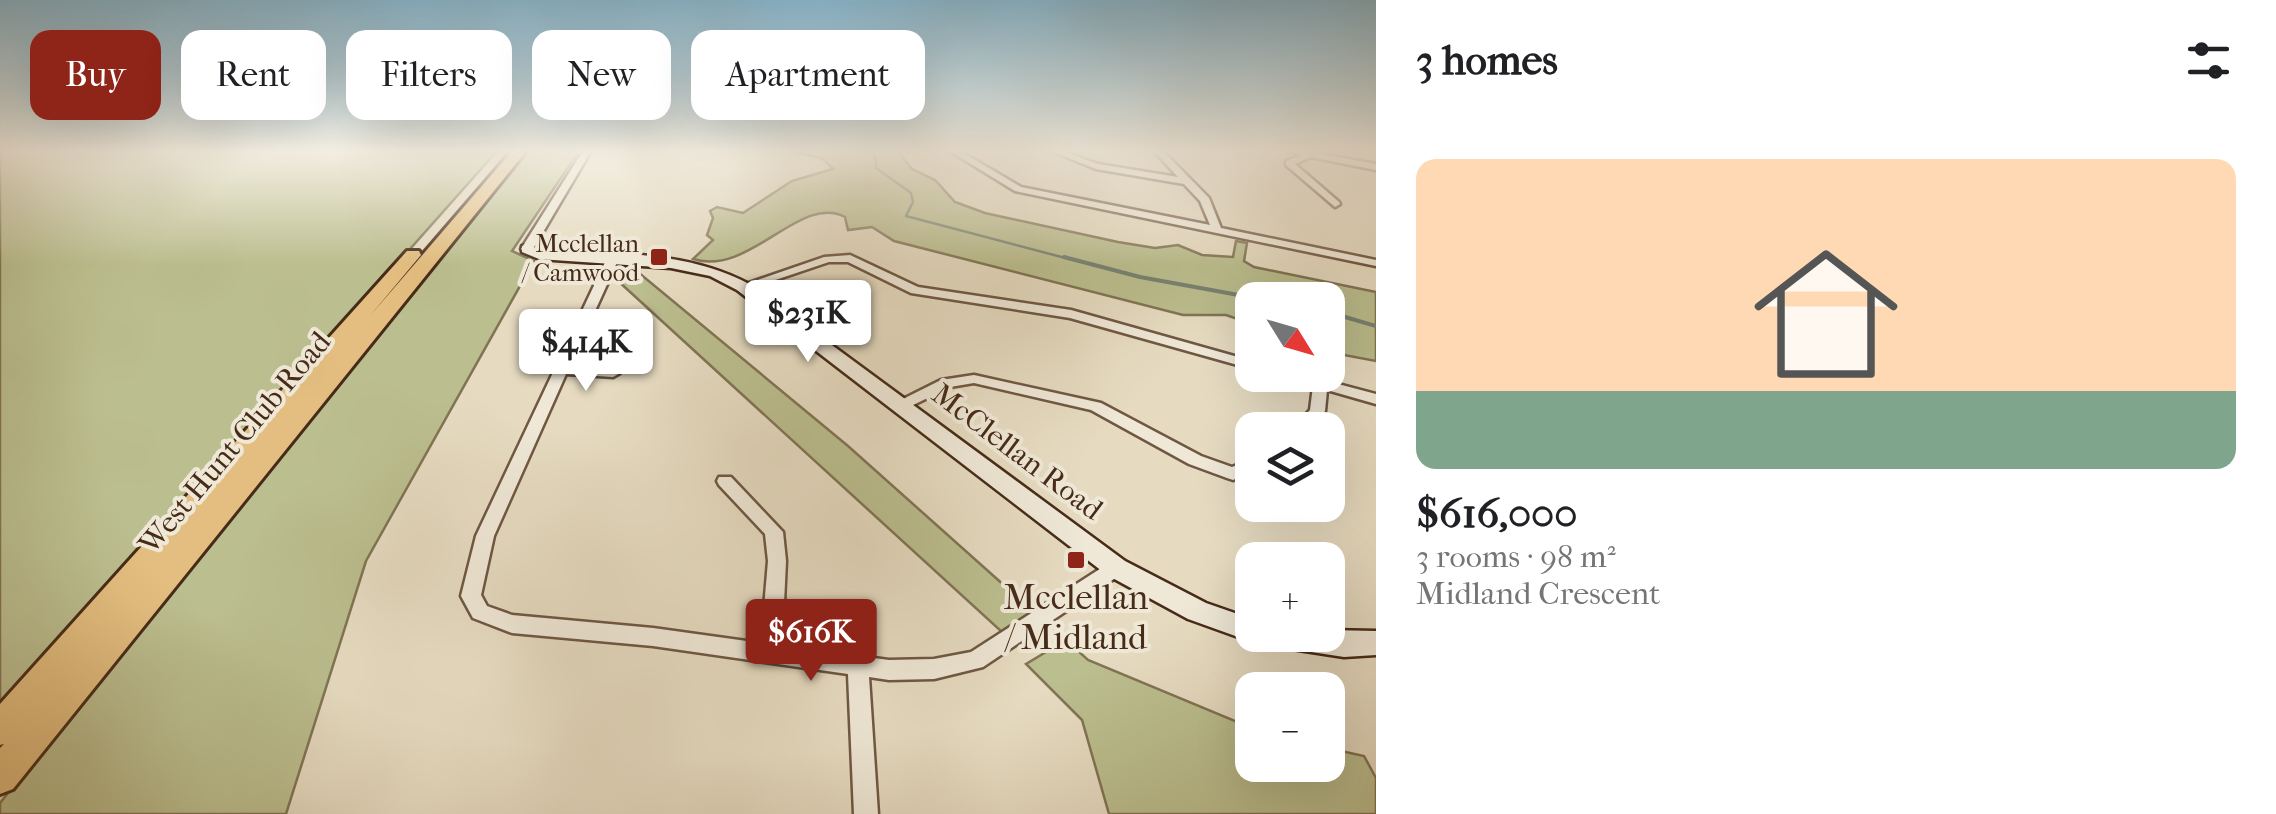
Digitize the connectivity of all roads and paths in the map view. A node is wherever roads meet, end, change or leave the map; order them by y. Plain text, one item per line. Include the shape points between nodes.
1 (470, 189) edge
2 (487, 189) edge
3 (563, 189) edge
4 (1018, 189) edge
5 (1193, 189) edge
6 (1317, 189) edge
7 (1334, 204) dead end
8 (1217, 230) junction
9 (526, 249) joint
10 (613, 258) junction
11 (1376, 264) edge
12 (744, 287) junction
13 (1235, 360) edge
14 (562, 370) junction
15 (612, 373) dead end
16 (1345, 391) edge
17 (1376, 399) edge
18 (902, 405) junction
19 (1235, 472) edge
20 (725, 481) dead end
21 (1116, 568) junction
22 (1235, 624) edge
23 (1376, 643) edge
24 (1345, 645) edge
25 (771, 652) junction
26 (858, 665) junction
27 (0, 730) edge
28 (0, 776) edge
29 (866, 814) edge

1 - 27 main road, West Hunt Club Road
2 - 28 main road, West Hunt Club Road
3 - 9 street
4 - 8 street
5 - 8 street
6 - 7 street
8 - 11 street
9 - 10 street, McClellan Road
10 - 12 street, McClellan Road via 694,266
10 - 14 street
12 - 13 street via 850,258 915,290 1071,314
12 - 18 street, McClellan Road
14 - 15 street
14 - 25 street via 485,536 471,596 480,612 512,624
16 - 17 street
18 - 19 street via 946,383 974,379 1096,406 1195,460
18 - 21 street, McClellan Road
20 - 25 street via 774,532
21 - 22 street, McClellan Road via 1197,612
21 - 26 street via 976,660 934,669
23 - 24 street
25 - 26 street
26 - 29 street

